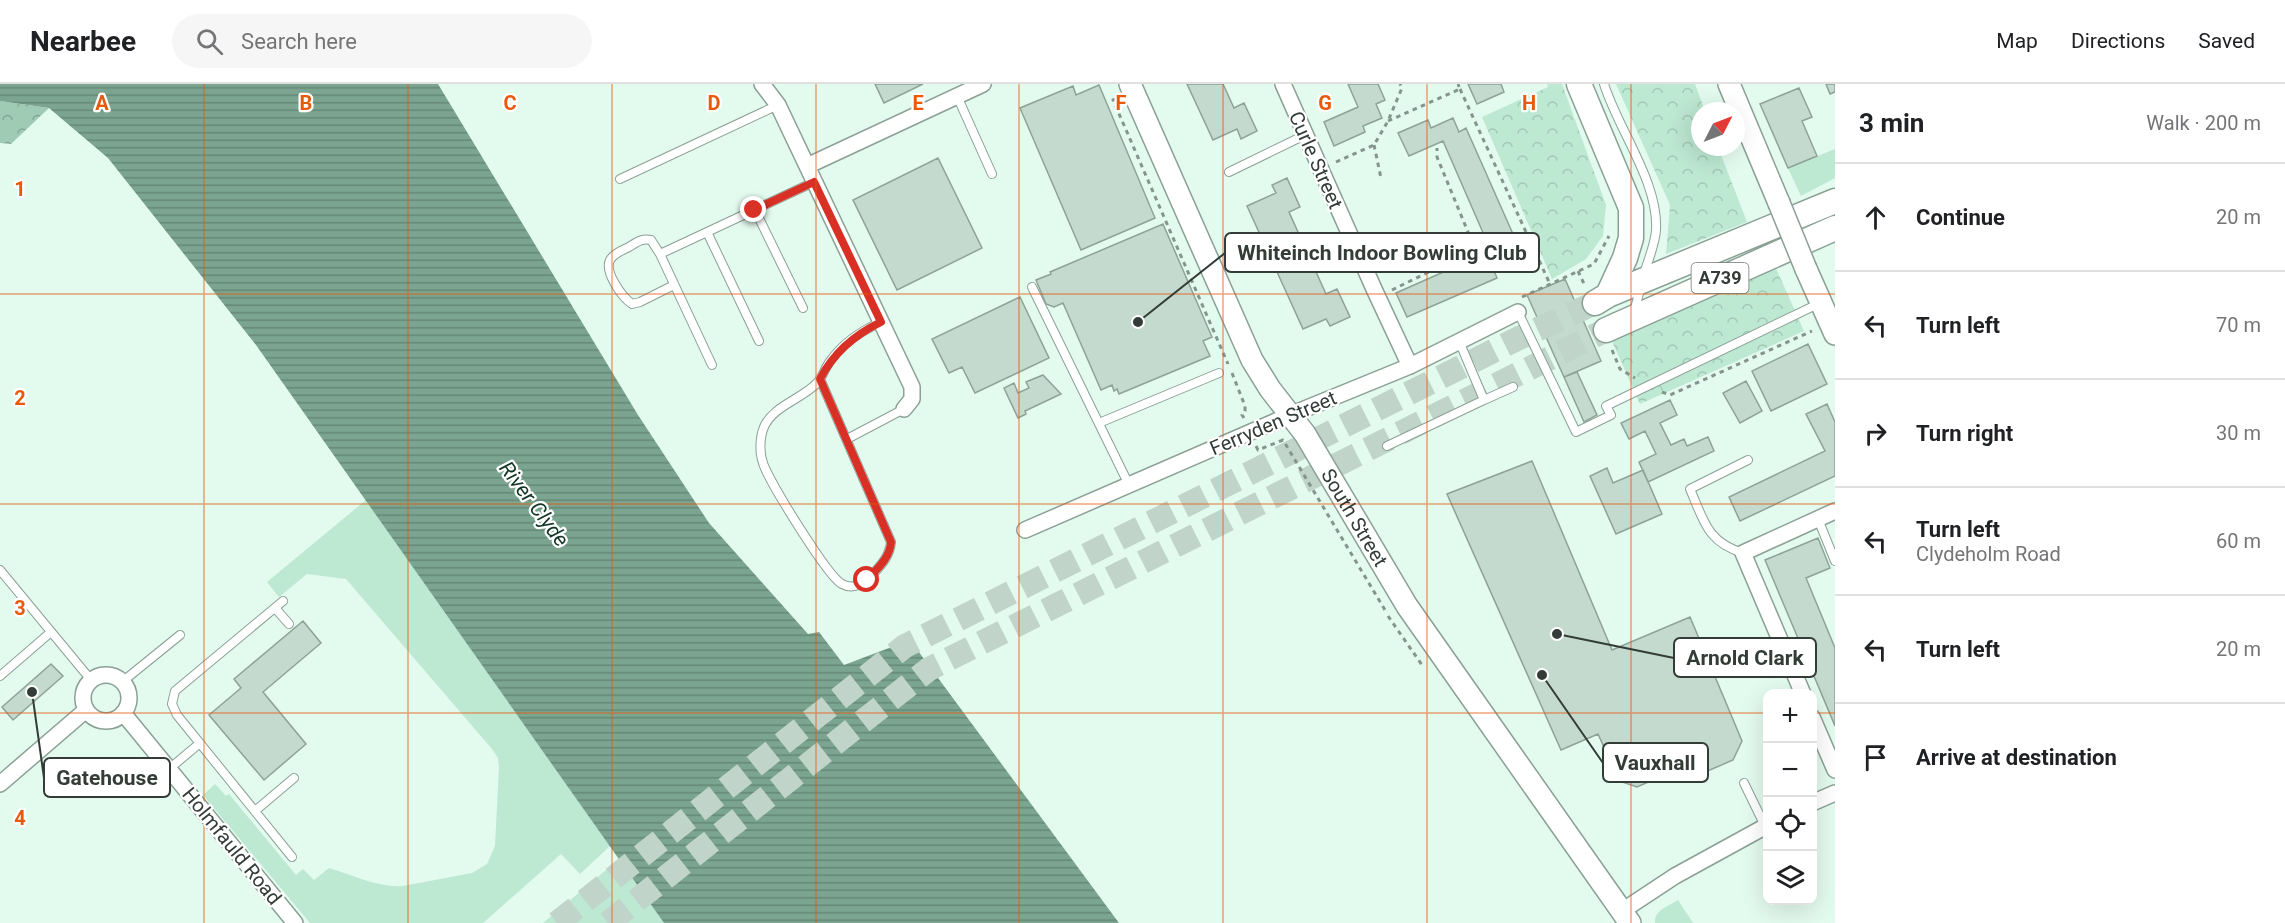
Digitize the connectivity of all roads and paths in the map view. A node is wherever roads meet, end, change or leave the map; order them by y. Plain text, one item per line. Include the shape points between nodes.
1 (762, 84) edge
2 (983, 84) edge
3 (1130, 84) edge
4 (1283, 84) edge
5 (1400, 84) edge
6 (1458, 84) edge
7 (1579, 84) edge
8 (1604, 84) edge
9 (1735, 86) edge
10 (1460, 89) junction
11 (957, 96) junction
12 (778, 105) junction
13 (1388, 121) junction
14 (1305, 135) junction
15 (1374, 144) junction
16 (1437, 148) dead end
17 (807, 166) junction
18 (1320, 169) junction
19 (1229, 172) dead end
20 (992, 174) dead end
21 (1381, 178) dead end
22 (620, 179) dead end
23 (814, 182) junction
24 (1835, 201) edge
25 (754, 210) junction
26 (1835, 228) edge
27 (1611, 231) dead end
28 (707, 232) junction
29 (660, 254) junction
30 (1578, 271) junction
31 (1642, 282) junction
32 (1550, 284) junction
33 (674, 285) junction
34 (1032, 286) dead end
35 (1597, 297) junction
36 (1377, 298) junction
37 (1822, 303) junction
38 (803, 308) dead end
39 (1515, 313) junction
40 (1633, 317) junction
41 (881, 322) junction
42 (1832, 328) edge
43 (1609, 339) joint
44 (759, 340) dead end
45 (1459, 341) junction
46 (712, 365) dead end
47 (1410, 366) junction
48 (1219, 373) dead end
49 (820, 379) junction
50 (1649, 386) junction
51 (1513, 387) dead end
52 (1484, 400) junction
53 (904, 409) joint
54 (1290, 415) junction
55 (1099, 423) junction
56 (847, 439) junction
57 (1387, 446) dead end
58 (1748, 460) dead end
59 (1130, 485) junction
60 (1835, 511) edge
61 (1818, 519) junction
62 (1025, 530) dead end
63 (1743, 553) junction
64 (1835, 561) edge
65 (0, 570) edge
66 (283, 601) dead end
67 (275, 608) junction
68 (289, 624) dead end
69 (51, 632) junction
70 (180, 635) dead end
71 (0, 676) edge
72 (91, 680) junction
73 (122, 682) junction
74 (1801, 689) edge
75 (86, 710) junction
76 (123, 713) junction
77 (1817, 729) edge
78 (200, 743) junction
79 (168, 769) junction
80 (1835, 770) edge
81 (294, 778) dead end
82 (1744, 783) dead end
83 (0, 784) edge
84 (1835, 793) edge
85 (1817, 801) edge
86 (255, 812) junction
87 (1763, 819) edge
88 (1763, 827) edge
89 (292, 857) dead end
90 (1626, 917) edge
91 (295, 923) edge

1 - 12 street
2 - 11 street
3 - 54 street, South Street via 1248,350
4 - 14 street, Curle Street
5 - 13 path via 1402,88
6 - 10 path
7 - 35 main road via 1630,208 1631,238 1625,258
8 - 31 lane via 1656,210 1656,232
9 - 37 street, bridge
10 - 13 path
10 - 32 path
11 - 17 street
11 - 20 lane
12 - 17 street
12 - 22 lane
13 - 15 path
14 - 18 street, Curle Street
14 - 19 lane
15 - 18 path
15 - 21 path
16 - 36 path via 1437,157 1475,249
17 - 23 street
18 - 36 street, Curle Street
23 - 25 lane
23 - 41 street
24 - 31 main road, A739
25 - 28 lane
25 - 38 lane
26 - 40 main road, A739
27 - 30 path via 1594,264
28 - 29 lane
28 - 44 lane
29 - 33 lane
29 - 33 lane via 651,240 640,240 612,257 610,273 632,304
30 - 32 path
30 - 35 path
31 - 35 main road, A739
31 - 40 lane
32 - 39 path via 1515,300
33 - 46 lane
34 - 55 lane
36 - 47 street, Curle Street
37 - 42 street
37 - 50 lane
39 - 45 street, Ferryden Street
39 - 50 lane via 1576,432 1611,415 1606,406
40 - 43 main road, A739
41 - 49 lane via 849,341 832,358
41 - 53 street via 912,387 912,399
42 - 50 path via 1671,395
43 - 50 path via 1620,369
45 - 47 street, Ferryden Street
45 - 52 lane
47 - 54 street, Ferryden Street
48 - 55 lane
49 - 56 lane
49 - 56 lane via 768,420 761,453 766,471 809,542 838,580 853,587 878,568 891,550 891,542
51 - 52 lane
52 - 57 lane
53 - 56 lane
54 - 59 street, Ferryden Street
54 - 90 street, South Street via 1310,441 1407,606
55 - 59 lane
58 - 63 lane via 1690,489 1711,536
59 - 62 street, Ferryden Street
60 - 61 street
61 - 63 street
61 - 64 lane
63 - 74 street
65 - 69 lane
66 - 67 lane
67 - 68 lane
67 - 78 lane via 175,691 172,704 177,715
69 - 71 lane
69 - 72 lane
70 - 73 lane
72 - 73 street via 107,675
72 - 75 street via 82,697
73 - 76 street via 129,698
75 - 76 street via 108,721
75 - 83 street
76 - 79 street, Holmfauld Road
77 - 80 street
78 - 79 lane
78 - 86 lane
79 - 91 street, Holmfauld Road
81 - 86 lane
82 - 87 lane
84 - 85 street
86 - 89 lane
88 - 90 street via 1675,876

